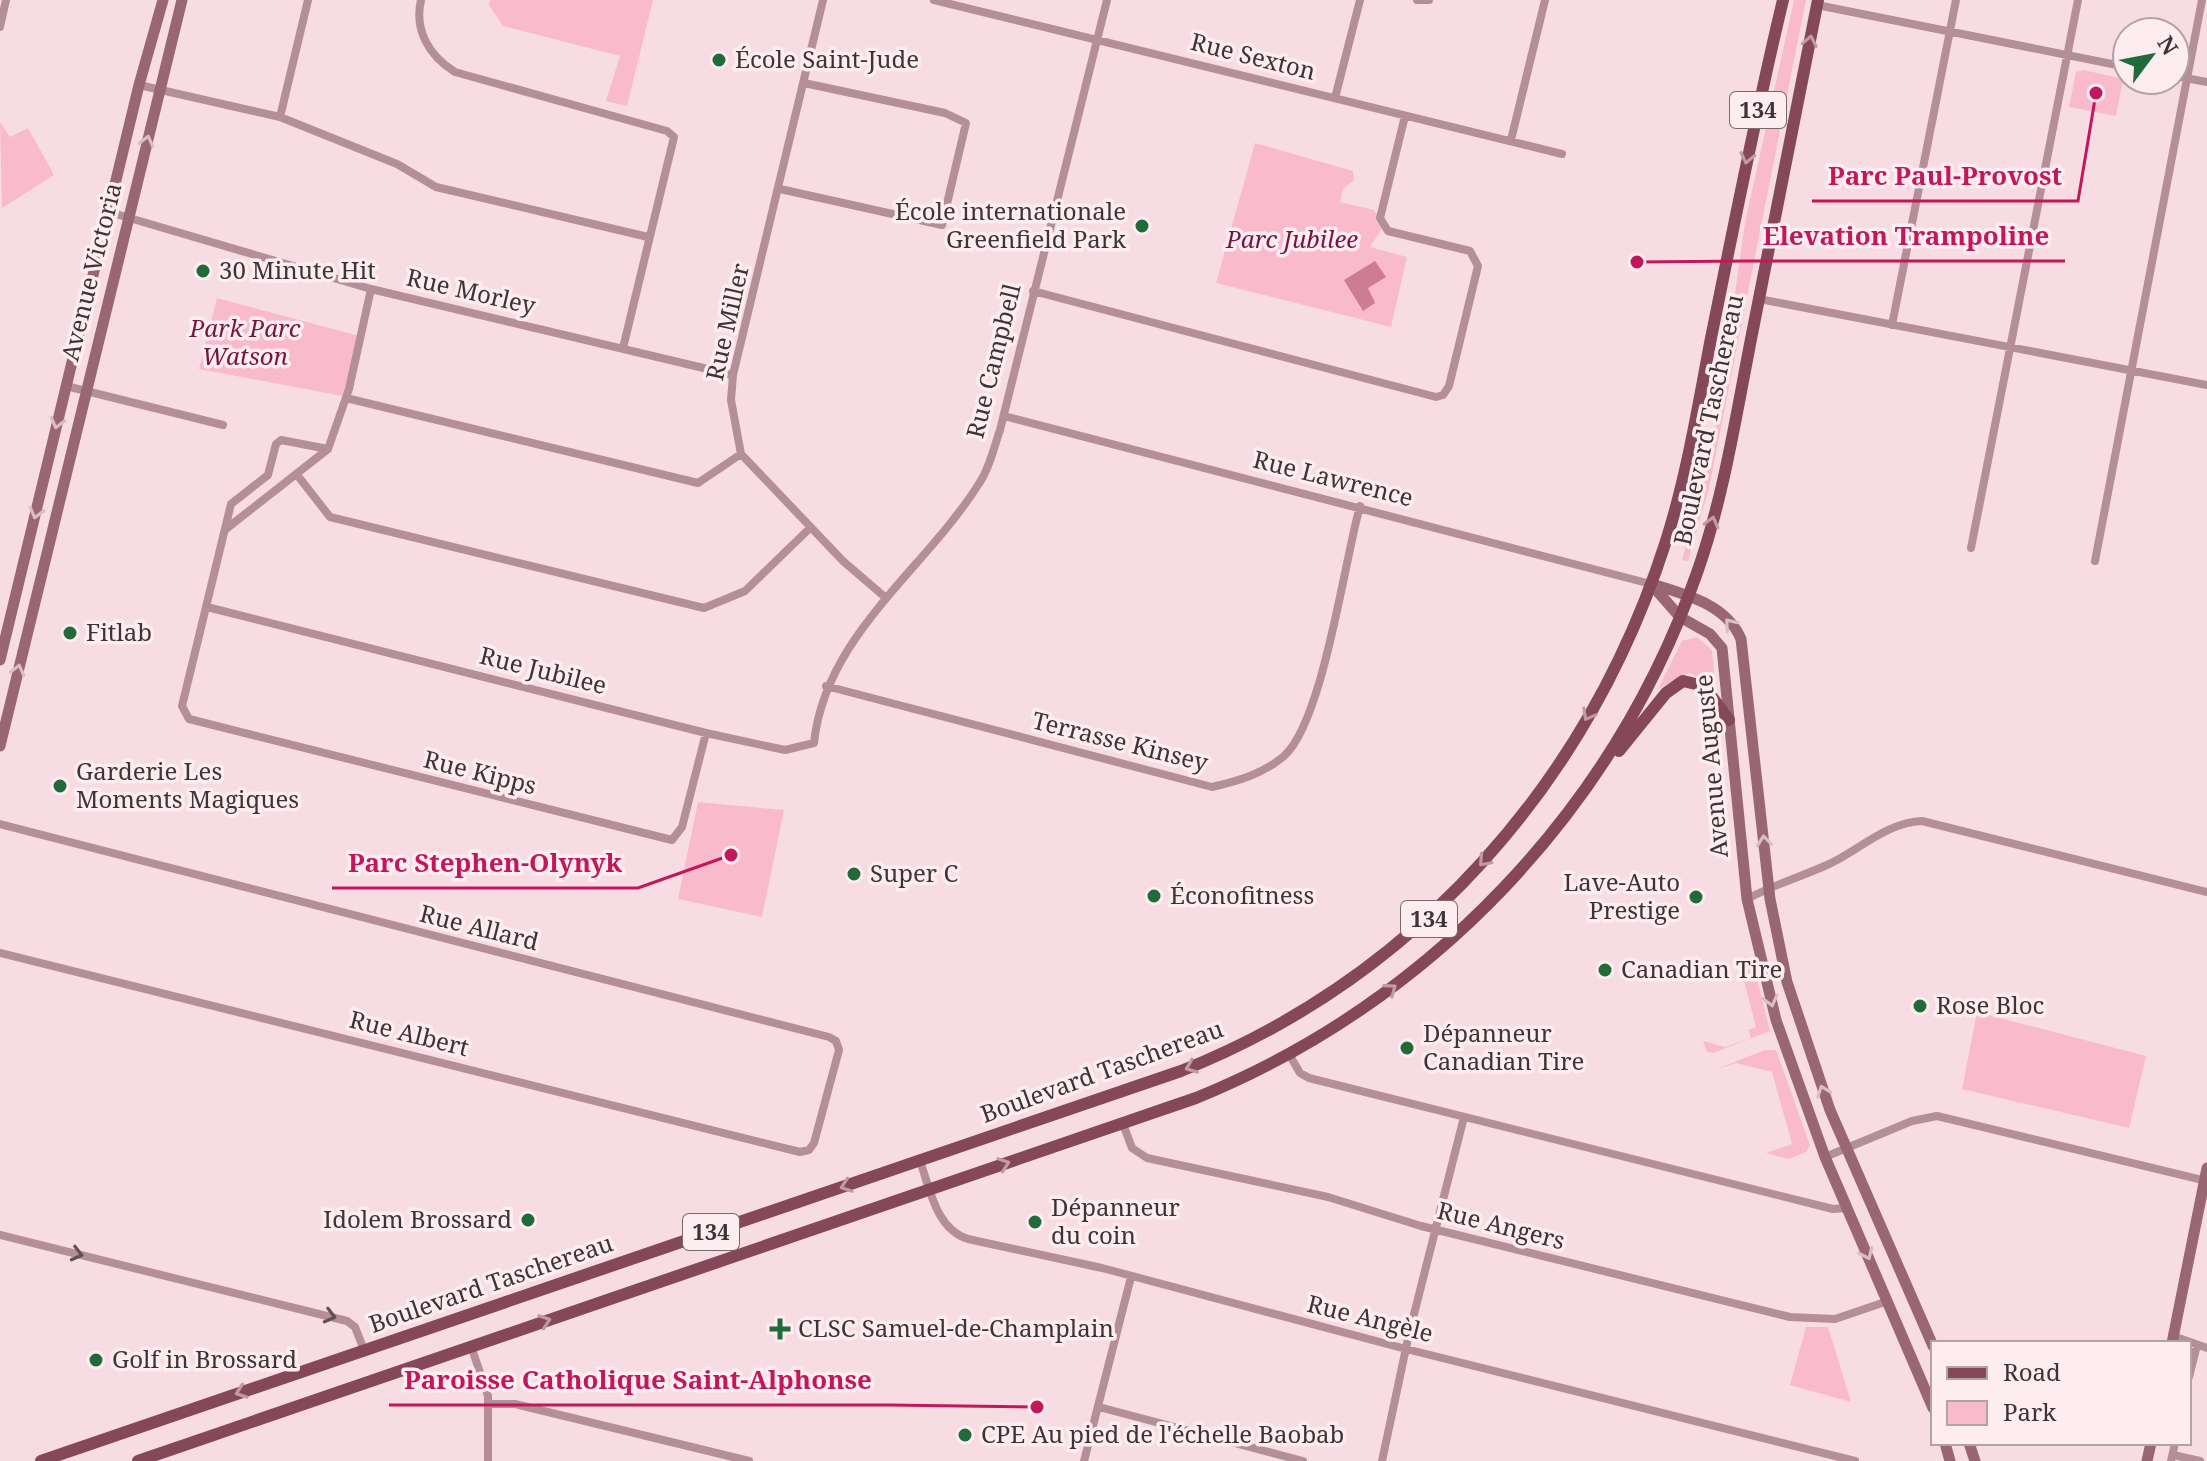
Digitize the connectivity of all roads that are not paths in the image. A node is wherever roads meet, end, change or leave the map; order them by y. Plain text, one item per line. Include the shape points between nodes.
1 (6, 0) edge
2 (155, 0) edge
3 (163, 0) edge
4 (182, 0) edge
5 (308, 0) edge
6 (421, 0) edge
7 (823, 0) edge
8 (934, 0) edge
9 (1107, 0) edge
10 (1360, 0) edge
11 (1417, 0) edge
12 (1429, 0) edge
13 (1545, 0) edge
14 (1783, 0) edge
15 (1956, 0) edge
16 (2078, 0) edge
17 (2202, 0) edge
18 (1818, 3) edge
19 (155, 23) junction
20 (0, 27) edge
21 (1949, 33) junction
22 (1097, 40) junction
23 (2067, 56) junction
24 (2191, 57) edge
25 (2111, 64) edge
26 (804, 83) junction
27 (139, 85) junction
28 (159, 92) junction
29 (2183, 96) edge
30 (1335, 98) junction
31 (1405, 116) junction
32 (280, 117) junction
33 (1511, 140) junction
34 (1562, 154) dead end
35 (780, 189) junction
36 (109, 212) junction
37 (127, 216) junction
38 (648, 237) junction
39 (371, 289) junction
40 (1033, 291) junction
41 (1759, 299) junction
42 (1892, 325) junction
43 (623, 348) junction
44 (2012, 348) junction
45 (2130, 370) junction
46 (733, 375) junction
47 (2207, 385) edge
48 (66, 386) junction
49 (86, 391) junction
50 (346, 398) junction
51 (1004, 416) junction
52 (223, 425) dead end
53 (328, 449) junction
54 (741, 454) junction
55 (298, 476) junction
56 (1360, 506) junction
57 (810, 528) junction
58 (226, 530) junction
59 (1971, 548) dead end
60 (2095, 561) dead end
61 (1651, 584) junction
62 (1688, 596) junction
63 (886, 598) junction
64 (207, 607) junction
65 (1680, 617) junction
66 (0, 660) edge
67 (826, 686) junction
68 (1729, 720) junction
69 (706, 733) junction
70 (0, 746) edge
71 (1574, 806) junction
72 (0, 824) edge
73 (1769, 887) junction
74 (2207, 892) edge
75 (1747, 899) junction
76 (0, 953) edge
77 (1289, 1054) junction
78 (1464, 1117) junction
79 (1123, 1124) junction
80 (1846, 1148) junction
81 (809, 1150) joint
82 (1825, 1157) junction
83 (920, 1161) junction
84 (2206, 1176) edge
85 (930, 1189) junction
86 (1847, 1208) junction
87 (1436, 1230) junction
88 (1, 1237) edge
89 (1131, 1277) junction
90 (1888, 1301) junction
91 (2172, 1340) edge
92 (1931, 1341) edge
93 (2191, 1344) edge
94 (2197, 1345) junction
95 (471, 1346) junction
96 (2207, 1348) edge
97 (1406, 1349) junction
98 (364, 1350) junction
99 (2191, 1369) edge
100 (1931, 1403) edge
101 (489, 1404) junction
102 (1099, 1407) junction
103 (2172, 1458) edge
104 (41, 1461) edge
105 (138, 1461) edge
106 (488, 1461) edge
107 (749, 1461) edge
108 (1084, 1461) edge
109 (1303, 1461) edge
110 (1382, 1461) edge
111 (1855, 1461) edge
112 (2200, 1461) edge

1 - 20 street
2 - 19 main road
3 - 19 main road, Avenue Victoria
4 - 28 main road, Avenue Victoria
5 - 32 street
6 - 38 street via 417,19 425,40 439,62 455,72 674,137
7 - 26 street, Rue Miller
8 - 22 street, Rue Sexton
9 - 22 street, Rue Campbell
10 - 30 street
11 - 12 street
13 - 33 street
14 -> 61 main road, Boulevard Taschereau / 134 via 1690,451
15 - 21 street
16 - 23 street
17 - 24 street
18 - 21 street
41 -> 18 main road, Boulevard Taschereau / 134
19 - 27 main road, Avenue Victoria
21 - 23 street
21 - 42 street
22 - 30 street, Rue Sexton
22 - 40 street, Rue Campbell
23 - 25 street
23 - 44 street
26 - 35 street, Rue Miller
26 - 35 street via 945,113 966,123 963,141 942,225
27 - 28 street
27 - 36 main road, Avenue Victoria
28 - 32 street
37 -> 28 main road, Avenue Victoria
29 - 45 street
30 - 31 street, Rue Sexton
31 - 33 street, Rue Sexton
31 - 40 street via 1380,218 1388,231 1470,251 1478,266 1443,395 1362,379
32 - 38 street via 397,164 436,187
33 - 34 street, Rue Sexton
35 - 46 street, Rue Miller
36 - 37 street, Rue Morley
36 - 48 main road, Avenue Victoria
37 - 39 street, Rue Morley
37 - 49 main road, Avenue Victoria
38 - 43 street
39 - 43 street, Rue Morley
39 - 50 street
40 - 51 street, Rue Campbell
41 - 42 street
62 -> 41 main road, Boulevard Taschereau / 134 via 1720,491
42 - 44 street
43 - 46 street, Rue Morley
44 - 45 street
44 - 59 street
45 - 47 street
45 - 60 street
46 - 54 street, Rue Miller via 731,400
48 - 49 street
48 -> 66 main road, Avenue Victoria
49 - 52 street
70 -> 49 main road, Avenue Victoria
50 - 53 street
50 - 54 street via 698,483
51 - 56 street, Rue Lawrence
51 - 63 street, Rue Campbell via 982,479 946,530
53 - 55 street
53 - 58 street via 281,440 268,475 231,504
54 - 57 street
55 - 57 street via 330,517 704,608 745,591
55 - 58 street
56 - 61 street, Rue Lawrence
56 - 67 street, Terrasse Kinsey via 1305,728 1285,755 1249,778 1212,787
57 - 63 street
58 - 64 street
61 - 62 main road, Avenue Auguste
61 - 65 main road, Avenue Auguste
61 -> 83 main road, Boulevard Taschereau / 134 via 1592,709 1533,801 1463,885 1387,955 1302,1012 1208,1060
62 - 65 main road, Boulevard Taschereau / 134
73 -> 62 main road, Avenue Auguste via 1743,645 1726,617
63 - 67 street, Rue Campbell
64 - 69 street, Rue Jubilee
64 - 69 street, Rue Kipps via 183,701 184,712 198,723 672,840 682,827
65 - 68 main road, Avenue Auguste via 1710,634 1722,648
65 - 71 main road, Boulevard Taschereau / 134 via 1624,730
67 - 69 street, Rue Jubilee via 817,709 814,743 785,750
68 - 71 main road via 1704,686 1690,680 1675,685
68 - 75 main road, Avenue Auguste
77 -> 71 main road, Boulevard Taschereau / 134 via 1368,1005 1439,950 1512,880
72 - 81 street, Rue Allard via 832,1038 839,1053
73 - 74 street via 1827,865 1901,824 1922,821
73 - 75 street
80 -> 73 main road, Avenue Auguste via 1787,982
75 -> 82 main road, Avenue Auguste via 1781,1039
76 - 81 street, Rue Albert via 800,1152
77 - 78 street via 1306,1078
77 - 79 main road, Boulevard Taschereau / 134
78 - 86 street via 1833,1209
78 - 87 street
85 -> 79 main road, Boulevard Taschereau / 134
79 - 87 street, Rue Angers via 1132,1148 1144,1157 1328,1197
80 - 82 street
80 - 84 street via 1937,1116
80 - 92 main road, Avenue Auguste
82 - 86 main road, Avenue Auguste
83 - 85 street, Rue Angèle
83 -> 98 main road, Boulevard Taschereau / 134
84 - 91 main road
85 - 89 street, Rue Angèle via 944,1222 958,1236
95 -> 85 main road, Boulevard Taschereau / 134
86 -> 90 main road, Avenue Auguste
87 - 90 street, Rue Angers via 1798,1319 1843,1318
87 - 97 street
88 -> 98 street via 347,1321
89 - 97 street, Rue Angèle
89 - 102 street
90 - 100 main road, Avenue Auguste
93 - 94 street
94 - 96 street
94 - 99 street
95 - 101 street
95 - 105 main road, Boulevard Taschereau / 134
97 - 110 street
97 - 111 street, Rue Angèle
98 -> 104 main road, Boulevard Taschereau / 134
101 - 106 street
101 - 107 street via 515,1404
102 - 108 street
102 - 109 street
103 - 112 street

